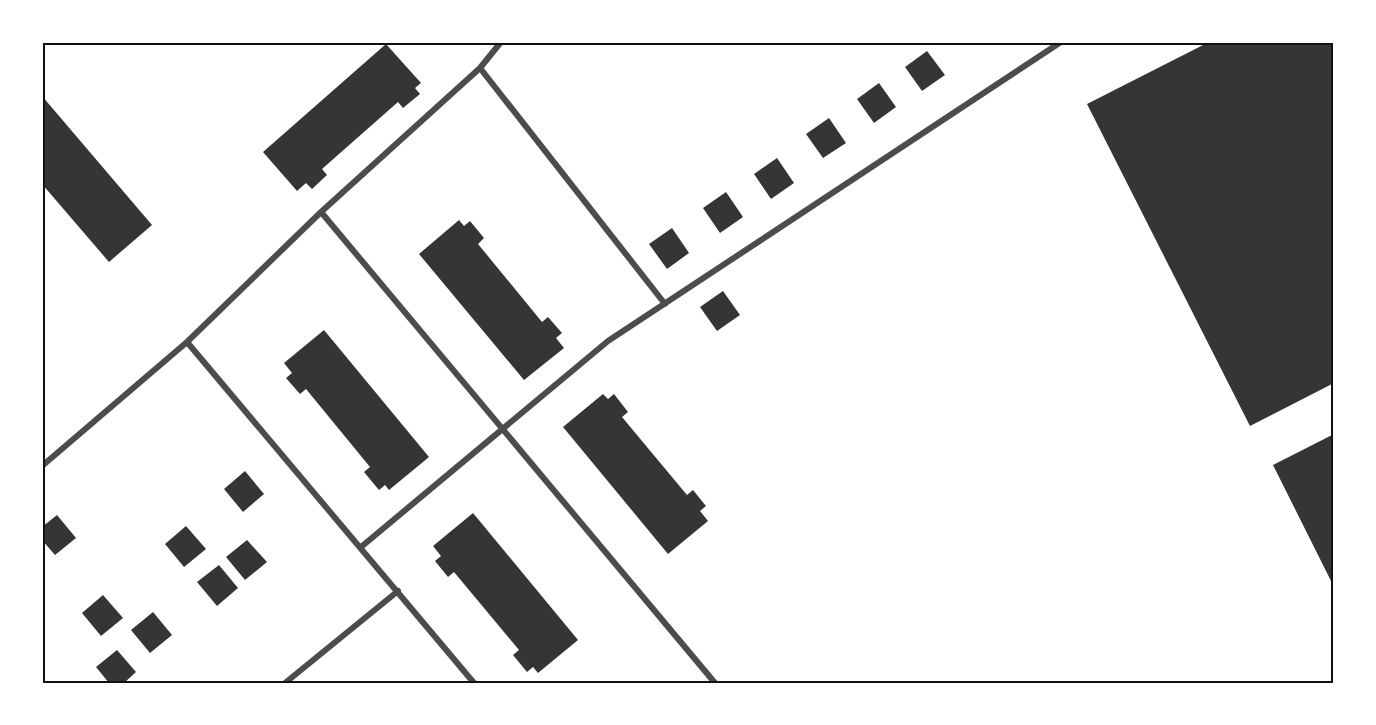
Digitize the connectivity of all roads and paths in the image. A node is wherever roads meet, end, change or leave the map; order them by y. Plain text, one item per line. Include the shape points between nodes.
1 (501, 42) edge
2 (1060, 42) edge
3 (480, 68) junction
4 (321, 212) junction
5 (665, 304) junction
6 (187, 342) junction
7 (504, 431) junction
8 (42, 466) edge
9 (361, 547) junction
10 (398, 591) junction
11 (285, 683) edge
12 (474, 683) edge
13 (715, 683) edge

1 - 3 street
2 - 5 street
3 - 4 street
3 - 5 street
4 - 6 street
4 - 7 street
5 - 7 street via 608,341
6 - 8 street
6 - 9 street
7 - 9 street
7 - 13 street
9 - 10 street
10 - 11 street
10 - 12 street

